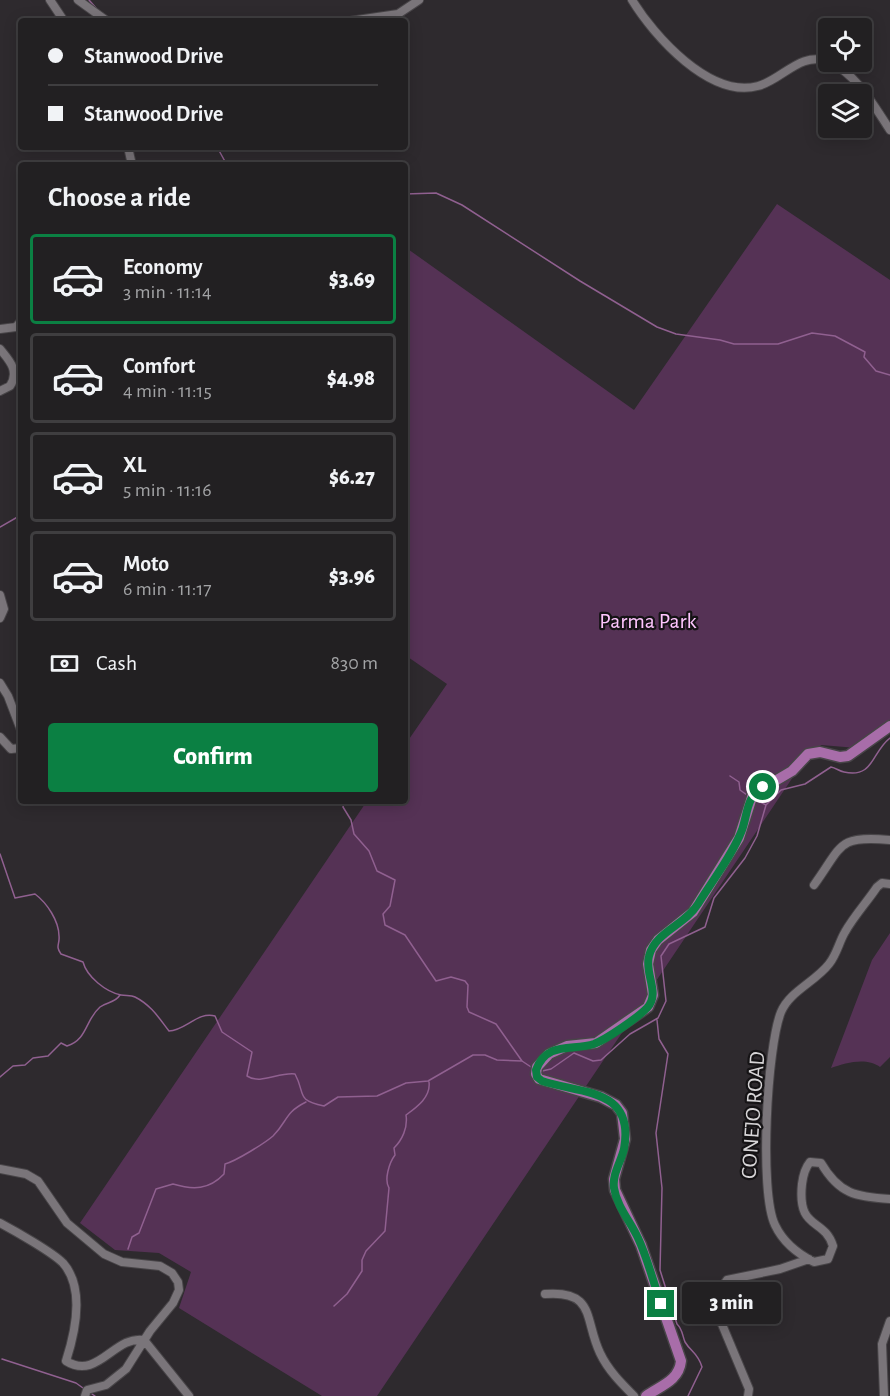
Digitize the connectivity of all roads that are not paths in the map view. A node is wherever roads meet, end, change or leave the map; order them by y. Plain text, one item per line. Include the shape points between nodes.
1 (50, 0) edge
2 (78, 0) edge
3 (419, 0) edge
4 (632, 0) edge
5 (62, 18) edge
6 (103, 18) edge
7 (371, 18) edge
8 (890, 130) edge
9 (18, 323) edge
10 (0, 329) edge
11 (0, 349) edge
12 (0, 392) edge
13 (0, 596) edge
14 (0, 618) edge
15 (0, 683) edge
16 (18, 722) edge
17 (890, 726) edge
18 (0, 737) edge
19 (18, 748) edge
20 (890, 840) edge
21 (890, 884) edge
22 (814, 885) dead end
23 (0, 1169) edge
24 (890, 1199) edge
25 (0, 1223) edge
26 (809, 1259) junction
27 (545, 1294) dead end
28 (890, 1321) edge
29 (144, 1340) junction
30 (85, 1396) edge
31 (189, 1396) edge
32 (634, 1396) edge
33 (646, 1396) edge
34 (748, 1396) edge
35 (884, 1396) edge

1 - 5 street
2 - 6 street
3 - 7 street via 398,14
4 - 8 street via 667,46 718,82 741,88 758,86 806,60 825,61 856,83
9 - 10 street
11 - 12 street via 14,373 10,386
13 - 14 street via 4,609
15 - 16 street
17 - 33 main road via 847,757 808,754 792,771 753,794 739,838 693,912 651,950 648,964 653,995 648,1007 596,1043 561,1048 537,1067 536,1075 542,1081 601,1097 619,1108 624,1117 624,1146 614,1179 615,1190 641,1245 681,1361 672,1379
18 - 19 street via 11,749
20 - 22 street via 861,837 845,843
21 - 26 street, CONEJO ROAD via 877,887 845,932 831,962 788,1001 778,1023 766,1138 766,1188 776,1227 793,1248
23 - 29 street via 26,1174 38,1181 67,1223 104,1254 122,1262 154,1264 172,1273 178,1282 177,1294
24 - 26 street via 845,1191 834,1184 821,1163 810,1162 803,1181 802,1208 833,1246 824,1261
25 - 29 street via 57,1258 68,1271 77,1320 66,1361 75,1367 86,1367 131,1340
26 - 34 street via 727,1280 717,1294 716,1310
27 - 32 street via 568,1294 583,1304 600,1354
28 - 35 street via 882,1344
29 - 30 street via 124,1371 104,1387 87,1390
29 - 31 street

